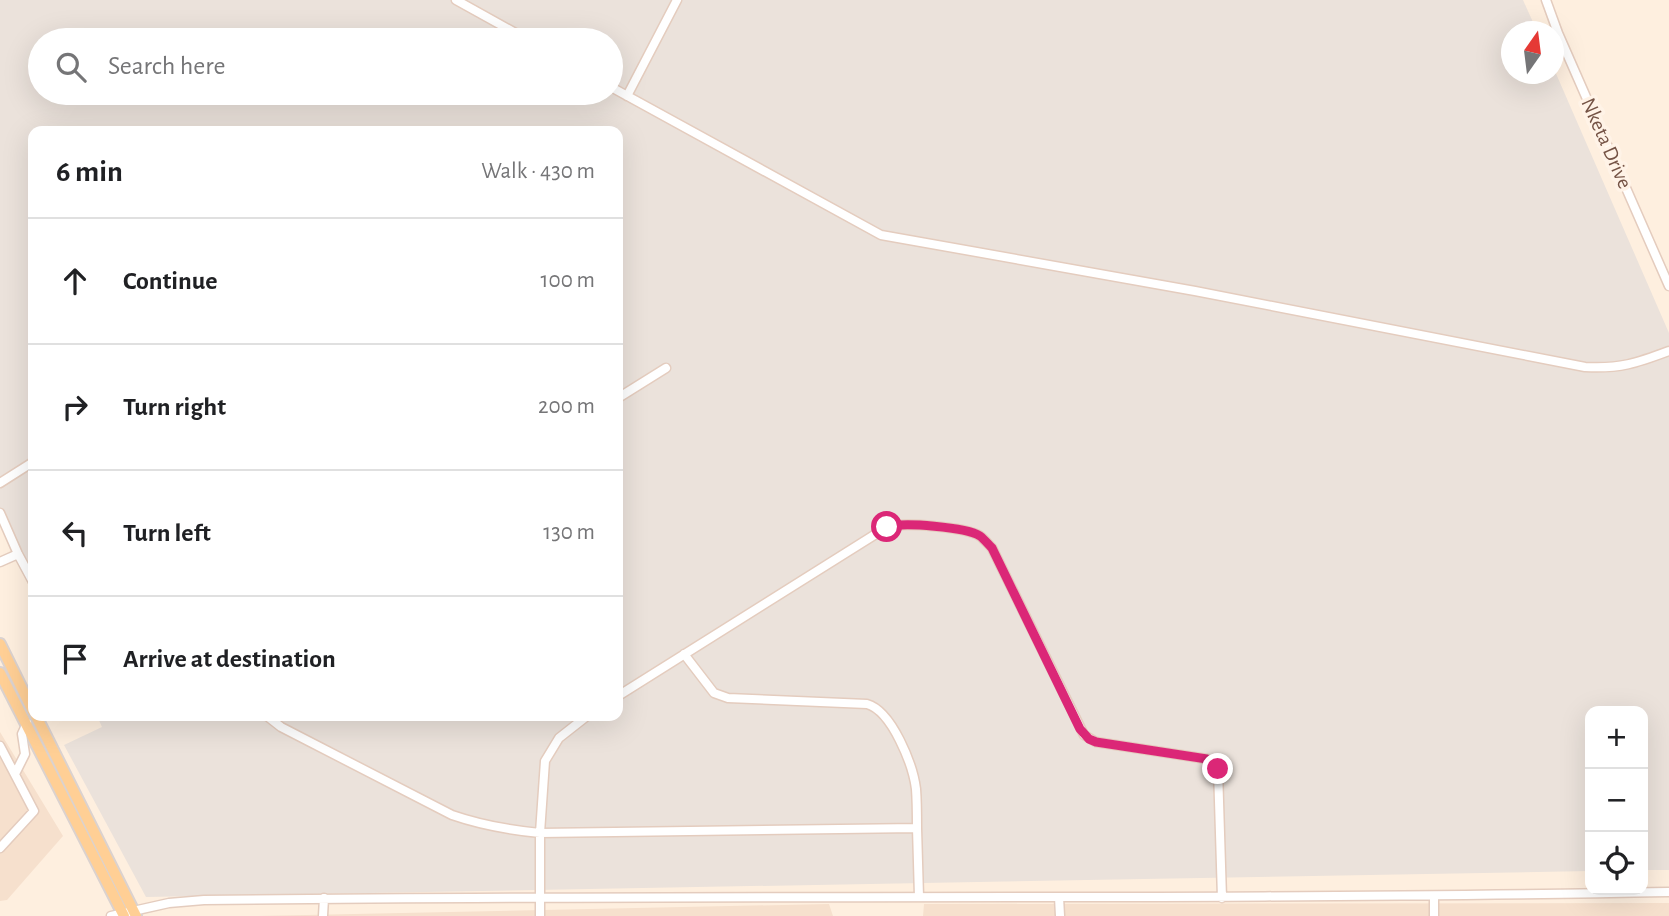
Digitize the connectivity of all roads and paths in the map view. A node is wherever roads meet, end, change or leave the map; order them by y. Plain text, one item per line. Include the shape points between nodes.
1 (456, 0) edge
2 (677, 0) edge
3 (1546, 0) edge
4 (506, 28) edge
5 (623, 94) edge
6 (627, 96) junction
7 (1669, 286) edge
8 (1669, 351) edge
9 (666, 368) dead end
10 (623, 395) edge
11 (28, 465) edge
12 (0, 483) edge
13 (0, 513) edge
14 (18, 554) junction
15 (0, 562) edge
16 (28, 573) edge
17 (0, 644) edge
18 (684, 654) junction
19 (0, 673) edge
20 (623, 693) edge
21 (28, 700) edge
22 (28, 713) edge
23 (31, 721) edge
24 (33, 721) edge
25 (273, 721) edge
26 (581, 721) edge
27 (0, 746) edge
28 (15, 774) junction
29 (917, 828) junction
30 (540, 833) junction
31 (0, 848) edge
32 (1669, 892) edge
33 (1434, 896) junction
34 (919, 897) junction
35 (1059, 897) junction
36 (324, 898) junction
37 (540, 898) junction
38 (1222, 898) junction
39 (129, 914) edge
40 (111, 916) edge
41 (323, 916) edge
42 (540, 916) edge
43 (1060, 916) edge
44 (1434, 916) edge

1 - 4 street
2 - 6 street
3 - 7 street, Nketa Drive
5 - 6 street
6 - 8 street via 858,225 893,238 1585,367 1631,366
9 - 10 street
11 - 12 street
13 - 14 street
14 - 15 street
14 - 16 street
17 - 21 main road
18 - 20 street
18 - 29 street via 714,693 729,698 867,704 879,710 894,729 909,764 916,789
18 - 38 street via 887,527 898,523 980,536 992,548 1084,735 1096,742 1207,759 1218,769
19 - 22 main road
23 - 28 street via 22,734 25,754
24 - 39 main road
25 - 30 street via 452,815 477,824
26 - 30 street via 559,738 545,761
27 - 28 street
28 - 31 street via 34,811
29 - 30 street
29 - 34 street
30 - 37 street
32 - 33 street
33 - 38 street
33 - 44 street
34 - 35 street
34 - 37 street
35 - 38 street
35 - 43 street
36 - 37 street
36 - 39 street via 186,901
36 - 41 street
37 - 42 street
39 - 40 street

